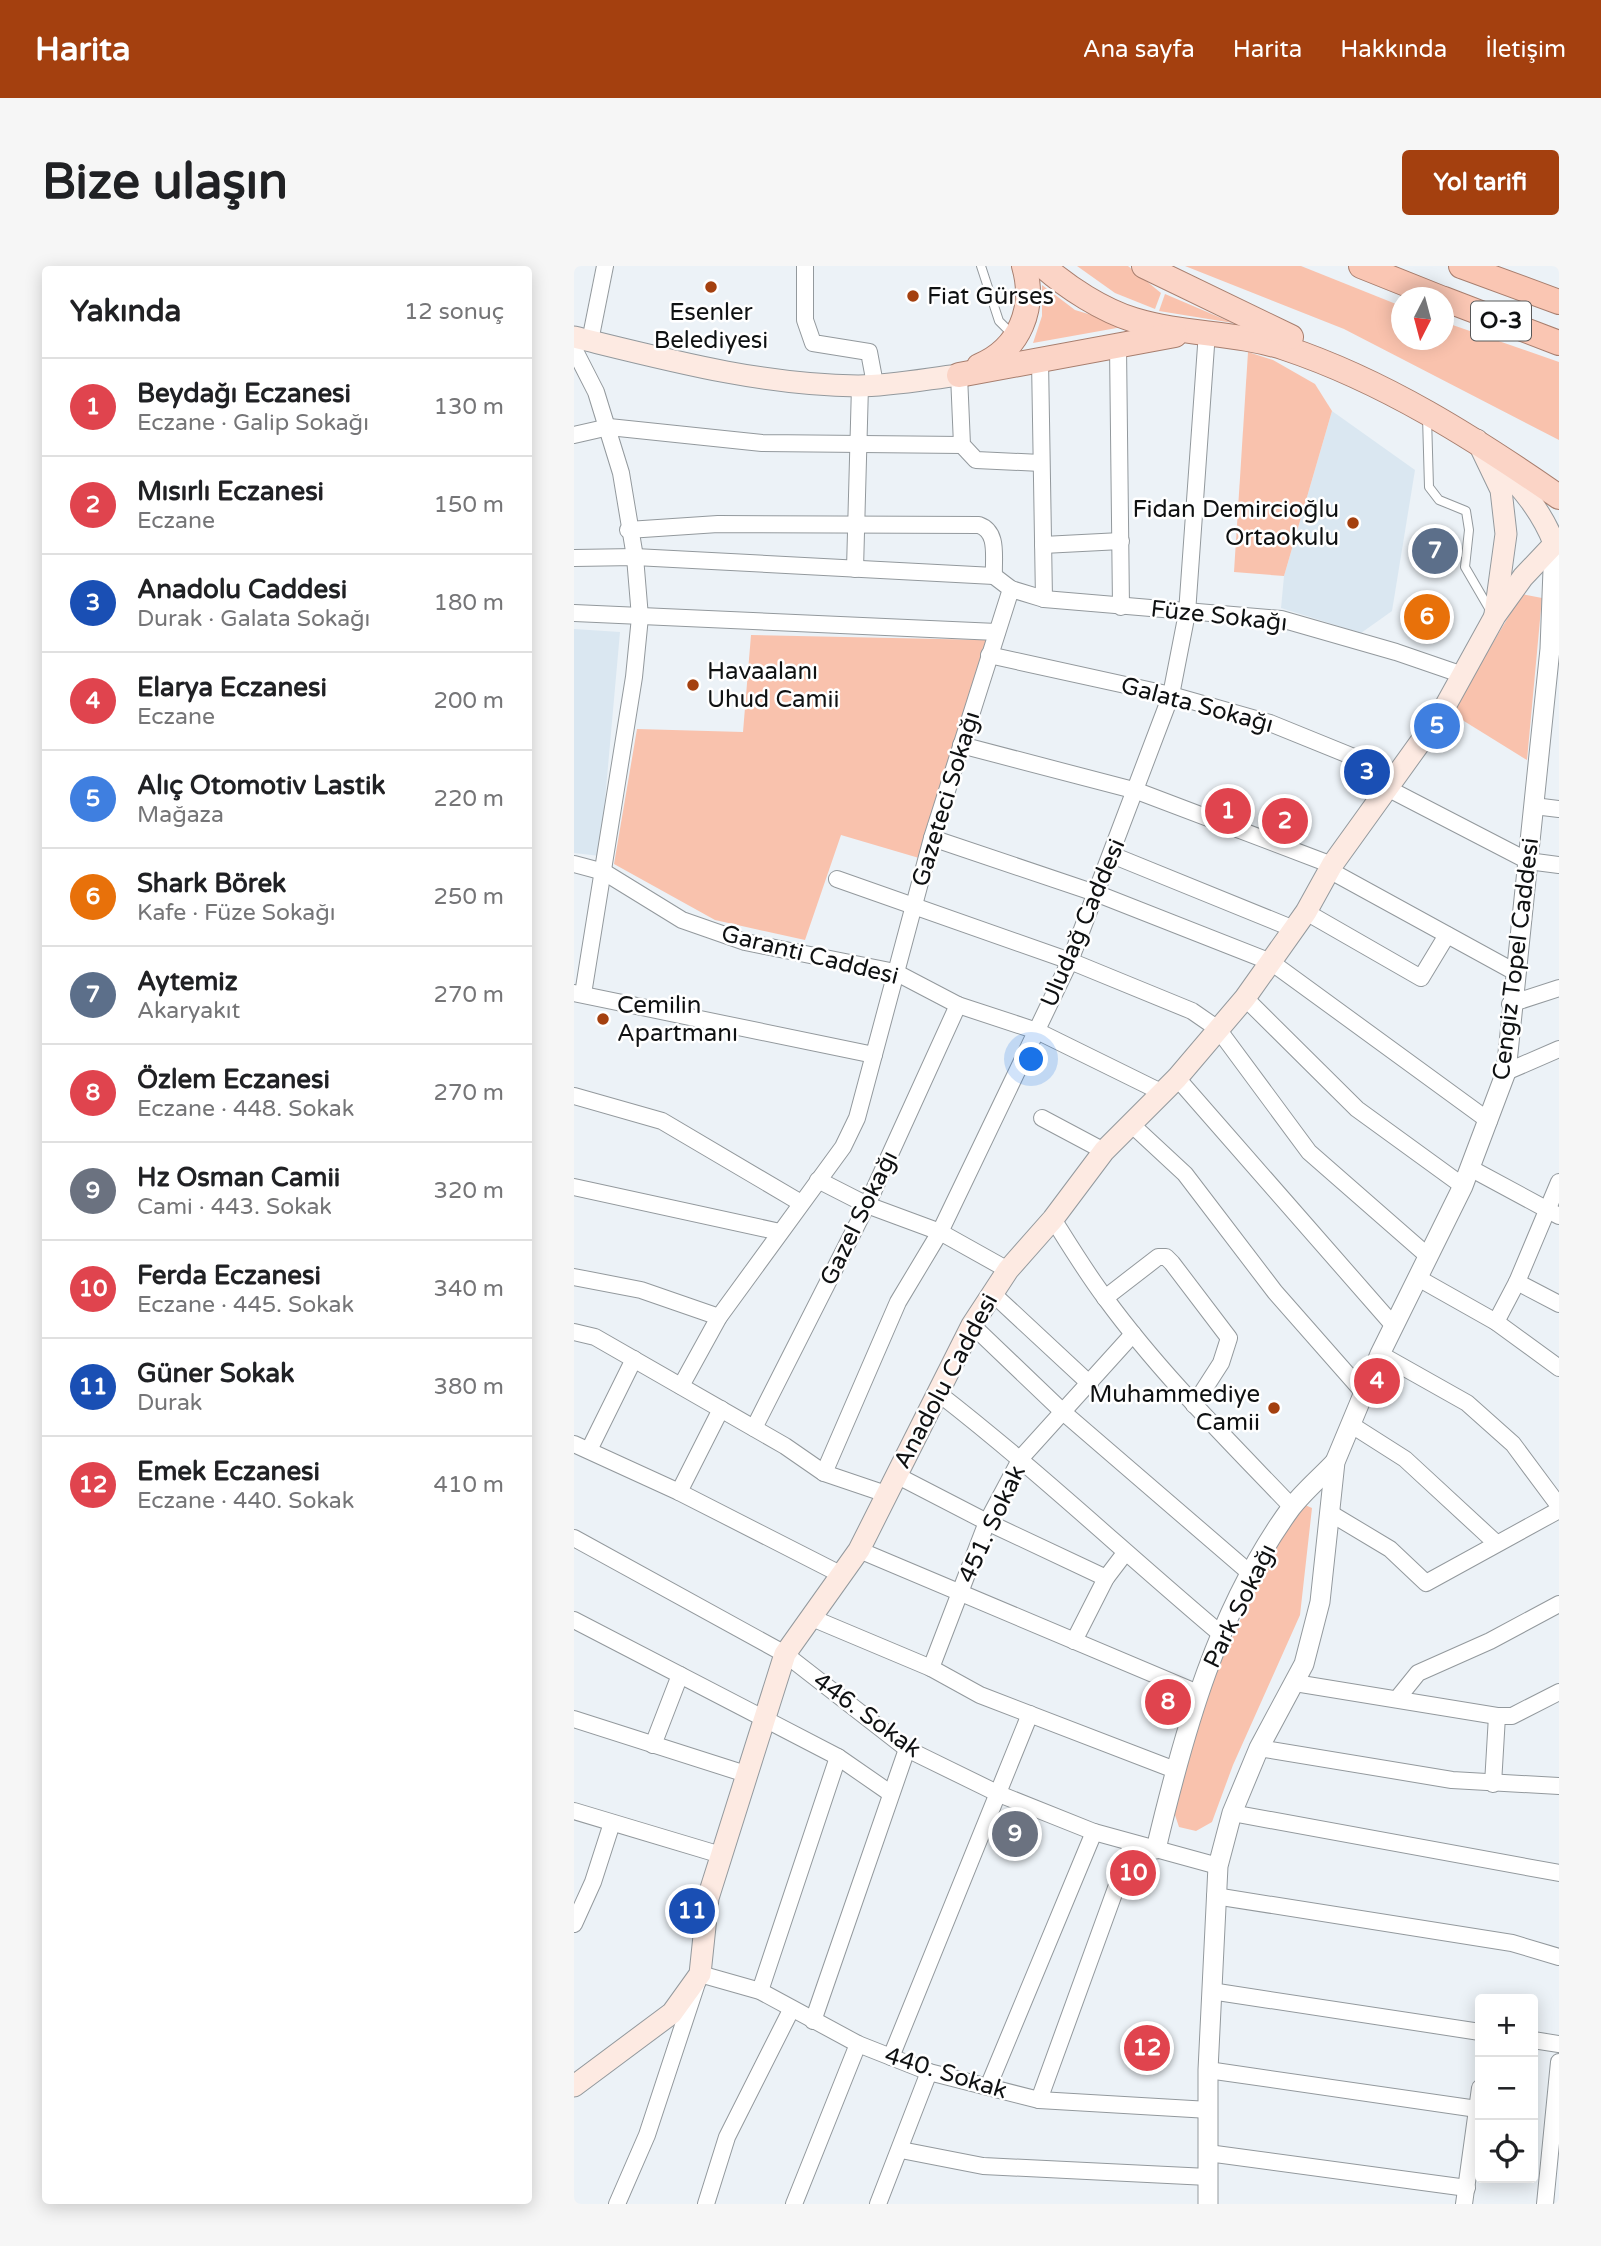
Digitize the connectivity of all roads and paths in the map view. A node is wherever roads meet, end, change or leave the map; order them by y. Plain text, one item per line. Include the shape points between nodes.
1 (605, 266) edge
2 (805, 266) edge
3 (981, 266) edge
4 (1024, 266) edge
5 (1043, 266) edge
6 (1144, 266) edge
7 (1361, 266) edge
8 (1461, 266) edge
9 (1414, 287) edge
10 (1559, 302) edge
11 (1454, 303) edge
12 (1207, 332) junction
13 (1017, 336) junction
14 (579, 342) edge
15 (1559, 343) edge
16 (1118, 346) junction
17 (1040, 360) junction
18 (959, 375) junction
19 (1355, 376) junction
20 (867, 385) junction
21 (1427, 414) junction
22 (609, 427) junction
23 (574, 435) edge
24 (1477, 440) junction
25 (859, 443) junction
26 (962, 445) junction
27 (1041, 463) junction
28 (1559, 497) edge
29 (856, 526) junction
30 (628, 530) junction
31 (1121, 541) junction
32 (1556, 541) edge
33 (1043, 545) junction
34 (635, 557) junction
35 (574, 558) edge
36 (855, 569) junction
37 (994, 576) junction
38 (1011, 589) junction
39 (1044, 599) junction
40 (1121, 607) junction
41 (574, 613) edge
42 (1187, 613) junction
43 (1495, 616) junction
44 (640, 617) junction
45 (998, 632) junction
46 (1555, 650) edge
47 (989, 655) junction
48 (1463, 675) junction
49 (1171, 695) junction
50 (961, 745) junction
51 (1392, 782) junction
52 (1136, 790) junction
53 (1534, 806) junction
54 (1559, 809) edge
55 (932, 838) junction
56 (1112, 855) junction
57 (1528, 861) junction
58 (574, 864) edge
59 (1559, 865) edge
60 (1331, 867) junction
61 (604, 872) junction
62 (837, 879) dead end
63 (1098, 894) junction
64 (915, 905) junction
65 (1300, 920) junction
66 (1447, 935) junction
67 (1070, 961) junction
68 (1271, 962) junction
69 (895, 972) junction
70 (1515, 972) junction
71 (1559, 988) edge
72 (579, 993) edge
73 (1245, 998) junction
74 (1510, 1004) junction
75 (958, 1005) junction
76 (1218, 1029) junction
77 (1037, 1031) junction
78 (1559, 1049) edge
79 (874, 1055) junction
80 (1506, 1072) junction
81 (1170, 1085) junction
82 (574, 1096) edge
83 (1042, 1118) dead end
84 (1489, 1121) junction
85 (1130, 1123) junction
86 (1104, 1151) junction
87 (1466, 1177) junction
88 (818, 1180) junction
89 (1559, 1182) edge
90 (574, 1187) edge
91 (801, 1203) junction
92 (867, 1205) junction
93 (1553, 1213) edge
94 (1053, 1219) junction
95 (780, 1232) junction
96 (940, 1232) junction
97 (1429, 1257) junction
98 (1008, 1270) junction
99 (574, 1276) edge
100 (1418, 1278) junction
101 (1517, 1282) junction
102 (992, 1293) junction
103 (1105, 1298) junction
104 (1559, 1304) edge
105 (719, 1317) junction
106 (1496, 1322) junction
107 (972, 1325) junction
108 (1394, 1326) junction
109 (574, 1332) edge
110 (1133, 1334) junction
111 (1380, 1354) junction
112 (634, 1359) junction
113 (1559, 1368) edge
114 (1090, 1384) junction
115 (681, 1386) junction
116 (938, 1392) junction
117 (1363, 1392) junction
118 (1194, 1405) junction
119 (721, 1409) junction
120 (1063, 1412) junction
121 (1350, 1424) junction
122 (754, 1428) junction
123 (582, 1447) edge
124 (1021, 1458) junction
125 (1335, 1462) junction
126 (824, 1473) junction
127 (891, 1484) junction
128 (679, 1492) junction
129 (1292, 1507) junction
130 (1559, 1508) edge
131 (1330, 1513) junction
132 (987, 1522) junction
133 (574, 1538) edge
134 (1496, 1543) junction
135 (859, 1550) junction
136 (1125, 1553) junction
137 (840, 1574) junction
138 (1251, 1574) junction
139 (1106, 1578) junction
140 (960, 1593) junction
141 (1559, 1604) edge
142 (812, 1618) junction
143 (574, 1620) edge
144 (1222, 1635) junction
145 (1074, 1641) junction
146 (785, 1654) junction
147 (931, 1668) junction
148 (680, 1675) junction
149 (1295, 1683) junction
150 (1559, 1692) edge
151 (1198, 1693) junction
152 (1398, 1699) junction
153 (1030, 1714) junction
154 (1497, 1716) junction
155 (574, 1719) edge
156 (764, 1719) junction
157 (653, 1745) junction
158 (1259, 1748) junction
159 (907, 1749) junction
160 (838, 1757) junction
161 (1175, 1770) junction
162 (746, 1774) junction
163 (1493, 1784) junction
164 (1559, 1786) edge
165 (890, 1793) junction
166 (999, 1794) junction
167 (574, 1811) edge
168 (1232, 1813) junction
169 (612, 1823) junction
170 (1094, 1832) junction
171 (1132, 1844) junction
172 (1156, 1849) junction
173 (721, 1855) junction
174 (1218, 1866) junction
175 (1559, 1873) edge
176 (1215, 1896) junction
177 (574, 1924) edge
178 (1559, 1957) edge
179 (700, 1975) junction
180 (760, 1991) junction
181 (1211, 1991) junction
182 (791, 2010) junction
183 (813, 2021) junction
184 (1475, 2031) edge
185 (1538, 2041) edge
186 (858, 2044) junction
187 (1559, 2044) edge
188 (891, 2057) junction
189 (1559, 2062) edge
190 (1208, 2070) junction
191 (929, 2072) junction
192 (574, 2086) edge
193 (988, 2087) junction
194 (1039, 2100) junction
195 (1475, 2109) edge
196 (1209, 2110) junction
197 (1476, 2120) edge
198 (901, 2150) junction
199 (1209, 2153) junction
200 (1208, 2177) junction
201 (1465, 2196) edge
202 (617, 2204) edge
203 (706, 2204) edge
204 (794, 2204) edge
205 (878, 2204) edge
206 (1208, 2204) edge
207 (1545, 2204) edge

1 - 14 street
2 - 20 street via 805,320 813,343 869,352
3 - 13 lane via 999,321
4 - 13 main road via 1029,295
5 - 12 main road via 1079,292 1132,319
6 - 19 main road via 1322,352
7 - 9 highway, O-3
8 - 10 highway, O-3
11 - 15 highway, O-3
12 - 16 main road
12 - 19 main road via 1274,345
12 - 42 street, Uludağ Caddesi
13 - 18 main road via 995,359
14 - 20 main road via 738,375
14 - 22 street
16 - 17 main road
16 - 31 street
17 - 18 main road
17 - 27 street
18 - 20 main road
18 - 26 street
19 - 21 main road
20 - 25 street
21 - 24 main road
21 - 43 lane via 1429,487 1440,500 1466,511 1465,567
22 - 23 street
22 - 25 street via 762,443
22 - 30 street
24 - 28 main road
24 - 32 main road via 1531,499
24 - 43 main road via 1501,490 1504,512 1506,534
25 - 26 street
25 - 29 street
26 - 27 street via 976,460
27 - 33 street
29 - 30 street via 718,524
29 - 36 street
29 - 37 street via 979,524 992,534
30 - 34 street
31 - 33 street
31 - 40 street
32 - 43 main road via 1522,577
32 - 46 street, Cengiz Topel Caddesi
33 - 39 street
34 - 35 street
34 - 36 street
34 - 44 street
36 - 37 street
37 - 38 street
38 - 39 street, Füze Sokağı
38 - 45 street, Gazeteci Sokağı
39 - 40 street, Füze Sokağı
40 - 42 street, Füze Sokağı
41 - 44 street
42 - 48 street, Füze Sokağı via 1281,620
42 - 49 street, Uludağ Caddesi
43 - 48 main road, Anadolu Caddesi
44 - 45 street
44 - 61 street
45 - 47 street, Gazeteci Sokağı
46 - 53 street, Cengiz Topel Caddesi
47 - 49 street, Galata Sokağı
47 - 50 street, Gazeteci Sokağı
48 - 51 main road, Anadolu Caddesi
49 - 51 street, Galata Sokağı via 1270,723
49 - 52 street, Uludağ Caddesi
50 - 52 street
50 - 55 street, Gazeteci Sokağı
51 - 57 street, Galata Sokağı
51 - 60 main road, Anadolu Caddesi
52 - 56 street, Uludağ Caddesi
52 - 60 street
53 - 54 street
53 - 57 street, Cengiz Topel Caddesi
55 - 63 street
55 - 64 street, Gazeteci Sokağı
56 - 63 street, Uludağ Caddesi
56 - 65 street
57 - 59 street
57 - 70 street, Cengiz Topel Caddesi
58 - 61 street, Garanti Caddesi
60 - 65 main road, Anadolu Caddesi
60 - 66 street
61 - 69 street, Garanti Caddesi via 682,920 745,942
61 - 72 street
62 - 64 street
63 - 67 street, Uludağ Caddesi
63 - 68 street
64 - 67 street
64 - 69 street, Gazeteci Sokağı
65 - 66 street via 1421,978
65 - 68 main road, Anadolu Caddesi
66 - 70 street
67 - 76 street via 1192,1011
67 - 77 street, Uludağ Caddesi
68 - 73 main road, Anadolu Caddesi
68 - 84 street
69 - 75 street, Garanti Caddesi
69 - 79 street, Gazeteci Sokağı
70 - 74 street, Cengiz Topel Caddesi
71 - 74 street
72 - 79 street
73 - 76 main road, Anadolu Caddesi
73 - 87 street via 1357,1110
74 - 80 street, Cengiz Topel Caddesi
75 - 77 street, Garanti Caddesi
75 - 92 street, Gazel Sokağı
76 - 81 main road, Anadolu Caddesi
76 - 97 street via 1309,1152
77 - 81 street, Garanti Caddesi
77 - 96 street, Uludağ Caddesi
78 - 80 street
79 - 88 street, Gazeteci Sokağı via 857,1118 843,1147
80 - 84 street, Cengiz Topel Caddesi
81 - 85 main road, Anadolu Caddesi
81 - 108 street
82 - 91 street via 662,1121
83 - 86 street
84 - 87 street, Cengiz Topel Caddesi
85 - 86 main road, Anadolu Caddesi
85 - 117 street via 1185,1174 1275,1292
86 - 94 main road, Anadolu Caddesi
87 - 93 street
87 - 97 street, Cengiz Topel Caddesi
88 - 91 street, Gazeteci Sokağı
88 - 92 street
89 - 93 street
90 - 95 street
91 - 95 street, Gazeteci Sokağı
92 - 96 street
92 - 122 street, Gazel Sokağı
93 - 101 street
94 - 98 main road, Anadolu Caddesi
94 - 103 street
95 - 105 street, Gazeteci Sokağı
96 - 98 street
96 - 126 street, Uludağ Caddesi via 898,1302
97 - 100 street, Cengiz Topel Caddesi
98 - 102 main road, Anadolu Caddesi
99 - 105 street via 641,1290
100 - 106 street
100 - 108 street, Cengiz Topel Caddesi
101 - 104 street
101 - 106 street
102 - 107 main road, Anadolu Caddesi
102 - 114 street
103 - 110 street
103 - 118 street via 1158,1257 1172,1263 1229,1338 1221,1363
105 - 115 street, Gazeteci Sokağı
106 - 113 street
107 - 116 main road, Anadolu Caddesi
107 - 120 street
108 - 111 street, Cengiz Topel Caddesi
109 - 112 street via 595,1337
110 - 114 street, 451. Sokak
110 - 118 street
111 - 117 street, Cengiz Topel Caddesi
111 - 130 street via 1467,1403 1513,1444
112 - 115 street
112 - 123 street
114 - 120 street, 451. Sokak
115 - 119 street
116 - 124 street
116 - 127 main road, Anadolu Caddesi
117 - 121 street, Cengiz Topel Caddesi
118 - 129 street
119 - 122 street
119 - 128 street
120 - 124 street, 451. Sokak
120 - 138 street
121 - 125 street, Cengiz Topel Caddesi
121 - 134 street via 1405,1459
122 - 126 street
123 - 128 street
124 - 132 street, 451. Sokak
124 - 136 street
125 - 129 street, Park Sokağı
125 - 131 street, Cengiz Topel Caddesi
126 - 127 street
127 - 132 street
127 - 135 main road, Anadolu Caddesi
128 - 137 street
129 - 138 street, Park Sokağı
130 - 134 street
131 - 134 street via 1390,1549 1426,1583
131 - 149 street, Cengiz Topel Caddesi via 1320,1602
132 - 139 street
132 - 140 street, 451. Sokak
133 - 146 street, 446. Sokak
135 - 137 main road, Anadolu Caddesi
135 - 140 street
136 - 139 street
136 - 144 street
137 - 142 main road, Anadolu Caddesi
138 - 144 street, Park Sokağı
139 - 145 street
140 - 145 street
140 - 147 street, 451. Sokak
141 - 152 street via 1418,1673
142 - 146 main road, Anadolu Caddesi
142 - 147 street
143 - 148 street
144 - 151 street, Park Sokağı
145 - 151 street
146 - 156 main road, Anadolu Caddesi
146 - 159 street, 446. Sokak
147 - 153 street via 980,1695
148 - 156 street
148 - 157 street
149 - 152 street
149 - 158 street, Cengiz Topel Caddesi
150 - 154 street via 1512,1716
151 - 161 street, Park Sokağı
152 - 154 street
153 - 161 street
153 - 166 street
154 - 163 street
155 - 157 street
156 - 160 street
156 - 162 main road, Anadolu Caddesi
157 - 162 street
158 - 163 street
158 - 168 street, Cengiz Topel Caddesi
159 - 165 street
159 - 166 street, 446. Sokak
160 - 165 street
160 - 180 street
161 - 172 street, Park Sokağı
162 - 173 main road, Anadolu Caddesi
163 - 164 street
165 - 183 street
166 - 170 street, 446. Sokak
166 - 188 street
167 - 169 street
168 - 174 street, Cengiz Topel Caddesi
168 - 175 street
169 - 173 street
169 - 177 street
170 - 171 street, 446. Sokak
170 - 193 street
171 - 172 street, 446. Sokak
171 - 194 street
172 - 174 street, 446. Sokak
173 - 179 main road, Anadolu Caddesi via 708,1898
174 - 176 street, Cengiz Topel Caddesi
176 - 178 street via 1512,1943
176 - 181 street, Cengiz Topel Caddesi
179 - 180 street, 440. Sokak
179 - 192 main road via 672,2013
179 - 202 street via 647,2135
180 - 182 street, 440. Sokak
181 - 184 street
181 - 190 street, Cengiz Topel Caddesi
182 - 183 street, 440. Sokak
182 - 203 street via 727,2137
183 - 186 street, 440. Sokak
185 - 187 street
186 - 188 street, 440. Sokak
186 - 204 street
188 - 191 street, 440. Sokak
189 - 207 street
190 - 195 street
190 - 196 street, Cengiz Topel Caddesi
191 - 193 street, 440. Sokak
191 - 198 street
193 - 194 street, 440. Sokak
194 - 196 street, 440. Sokak
196 - 199 street, Cengiz Topel Caddesi
197 - 201 street
198 - 200 street via 982,2166
198 - 205 street
199 - 200 street, Cengiz Topel Caddesi
199 - 201 street
200 - 206 street, Cengiz Topel Caddesi

